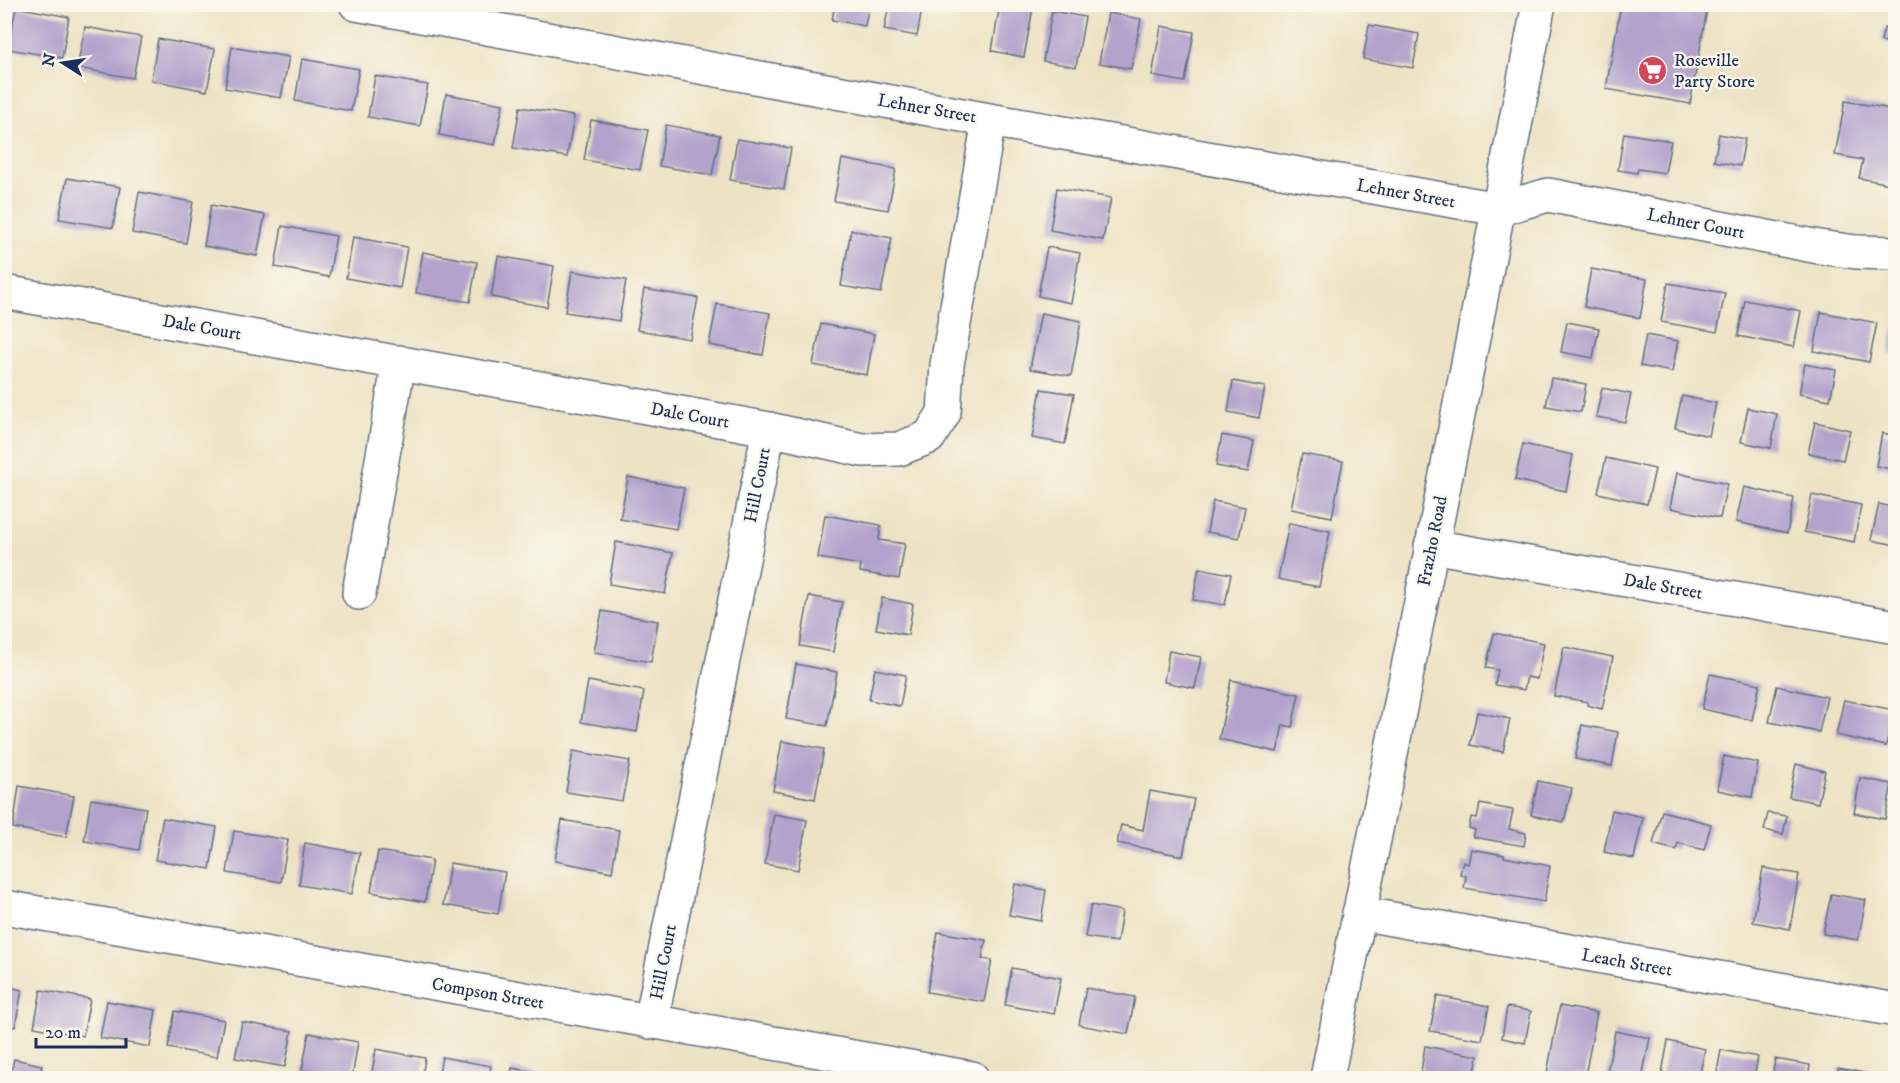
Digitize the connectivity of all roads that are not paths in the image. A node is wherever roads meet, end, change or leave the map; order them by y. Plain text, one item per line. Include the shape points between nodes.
1 (356, 4) edge
2 (1539, 4) edge
3 (989, 120) junction
4 (1499, 209) junction
5 (1896, 254) edge
6 (4, 292) edge
7 (399, 362) junction
8 (769, 429) junction
9 (1431, 546) junction
10 (359, 593) dead end
11 (1896, 627) edge
12 (4, 907) edge
13 (1359, 913) junction
14 (1896, 1010) edge
15 (651, 1022) junction
16 (972, 1078) edge
17 (1327, 1078) edge

1 - 3 street, Lehner Street
2 - 4 street, Frazho Road
3 - 4 street, Lehner Street
3 - 8 street, Hill Court via 947,365 944,413 929,438 899,449 862,450
4 - 5 street, Lehner Court via 1548,195 1820,247
4 - 9 street, Frazho Road
6 - 7 street, Dale Court
7 - 8 street, Dale Court
7 - 10 street
8 - 15 street, Hill Court
9 - 11 street, Dale Street
9 - 13 street, Frazho Road
12 - 15 street, Compson Street
13 - 14 street, Leach Street
13 - 17 street, Frazho Road
15 - 16 street, Compson Street

